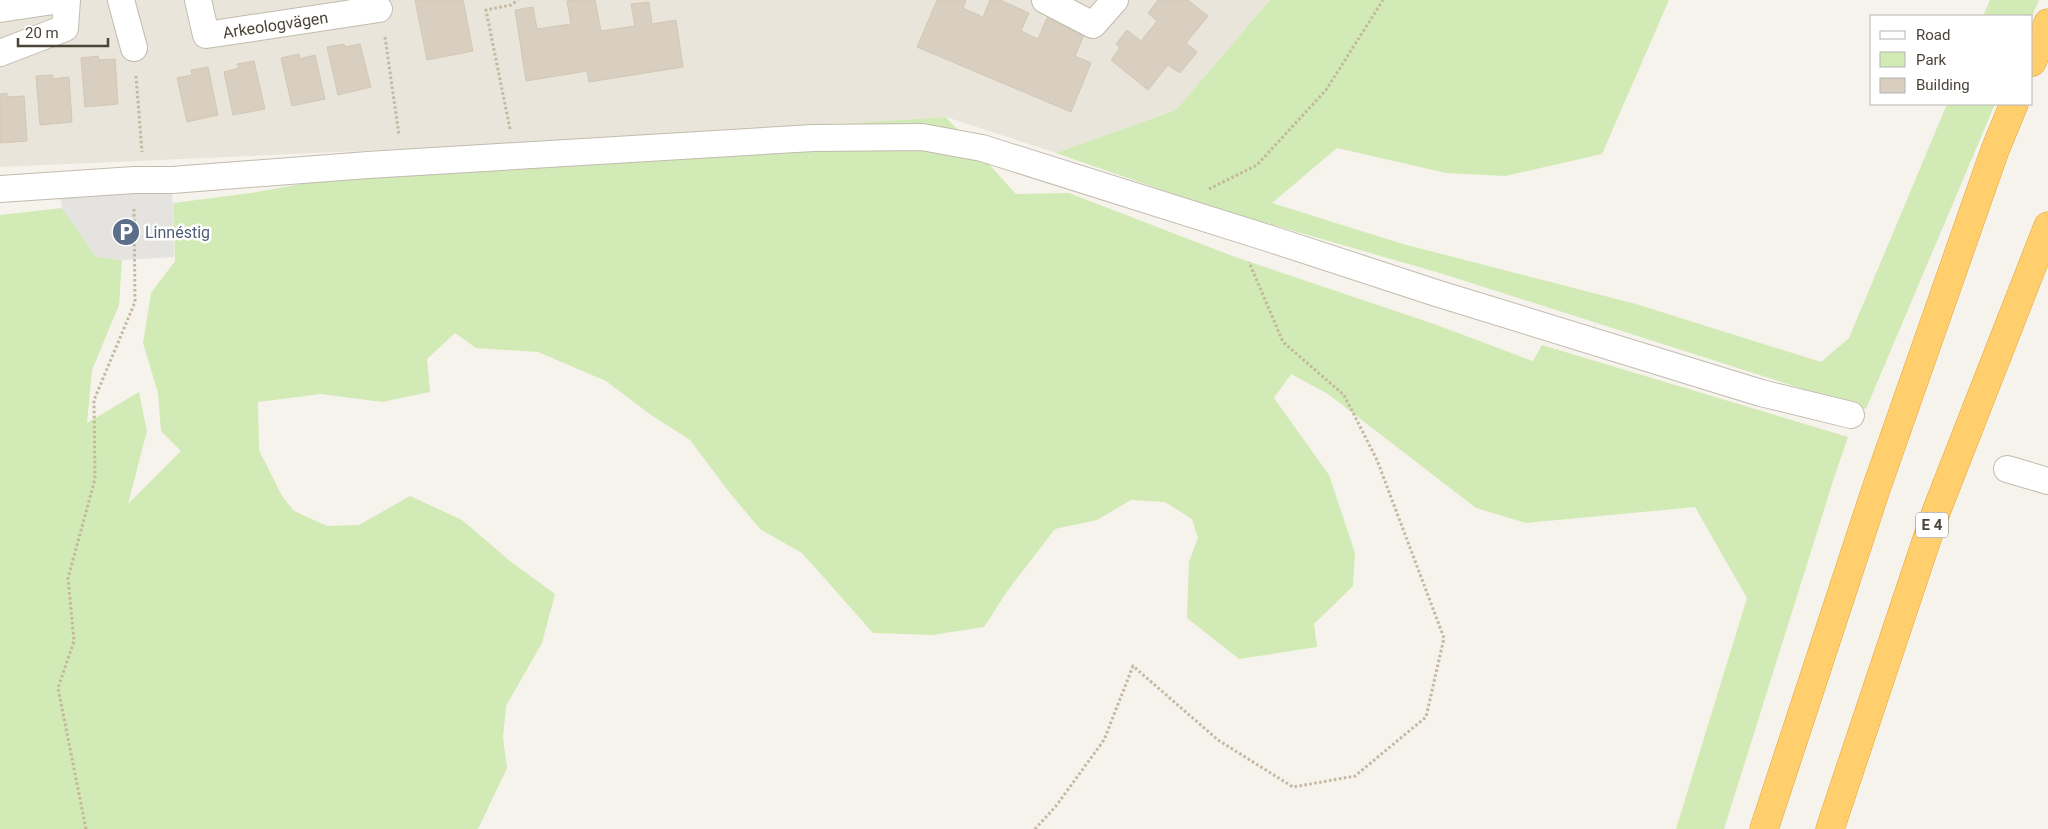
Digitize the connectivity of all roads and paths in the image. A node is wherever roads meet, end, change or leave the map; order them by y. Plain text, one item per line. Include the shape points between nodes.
1 (60, 0) edge
2 (67, 0) edge
3 (121, 0) edge
4 (198, 0) edge
5 (518, 0) edge
6 (1045, 0) edge
7 (1115, 0) edge
8 (1383, 0) edge
9 (0, 9) edge
10 (379, 9) joint
11 (2048, 23) edge
12 (134, 48) joint
13 (0, 53) edge
14 (2033, 60) edge
15 (2014, 105) edge
16 (516, 156) junction
17 (404, 163) junction
18 (139, 180) junction
19 (0, 189) edge
20 (1172, 207) junction
21 (2048, 226) edge
22 (1237, 228) junction
23 (1851, 415) dead end
24 (2007, 469) dead end
25 (2048, 481) edge
26 (86, 829) edge
27 (1035, 829) edge
28 (1764, 829) edge
29 (1830, 829) edge

1 - 9 street
2 - 13 street via 65,28
3 - 12 street
4 - 10 street, Arkeologvägen via 206,35
5 - 16 path via 511,5 486,10
6 - 7 street via 1093,25
8 - 20 path via 1326,90 1257,165
10 - 17 path
11 - 14 highway
12 - 18 path
15 - 28 highway via 1880,479
16 - 17 street
16 - 20 street via 813,138 922,137 982,148
17 - 18 street
18 - 19 street
18 - 26 path via 135,302 94,400 95,479 68,578 74,641 58,688
20 - 22 street
21 - 29 highway, E 4 via 1936,512
22 - 23 street via 1742,387
22 - 27 path via 1254,277 1283,342 1344,395 1376,460 1444,638 1426,717 1355,776 1293,787 1218,740 1133,666 1104,740 1056,806
24 - 25 street

